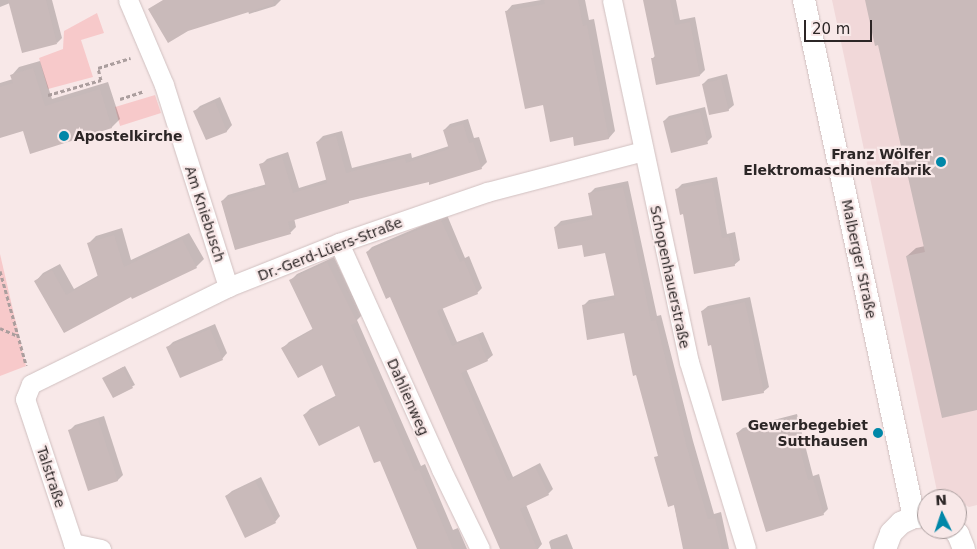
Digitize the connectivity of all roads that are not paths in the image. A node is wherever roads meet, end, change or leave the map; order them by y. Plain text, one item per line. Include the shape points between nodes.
1 (128, 0) edge
2 (612, 0) edge
3 (804, 0) edge
4 (643, 151) junction
5 (339, 244) junction
6 (228, 287) junction
7 (32, 384) joint
8 (917, 504) edge
9 (917, 518) edge
10 (101, 549) edge
11 (480, 549) edge
12 (746, 549) edge
13 (885, 549) edge

1 - 6 street, Am Kniebusch via 164,85
2 - 4 street, Schopenhauerstraße
3 - 8 street, Malberger Straße
4 - 5 street, Dr.-Gerd-Lüers-Straße via 487,192
4 - 12 street, Schopenhauerstraße via 689,362
5 - 6 street, Dr.-Gerd-Lüers-Straße
5 - 11 street, Dahlienweg
6 - 7 street, Dr.-Gerd-Lüers-Straße
7 - 10 street, Talstraße via 25,399 73,543
9 - 13 street, Malberger Straße via 901,523 891,533

